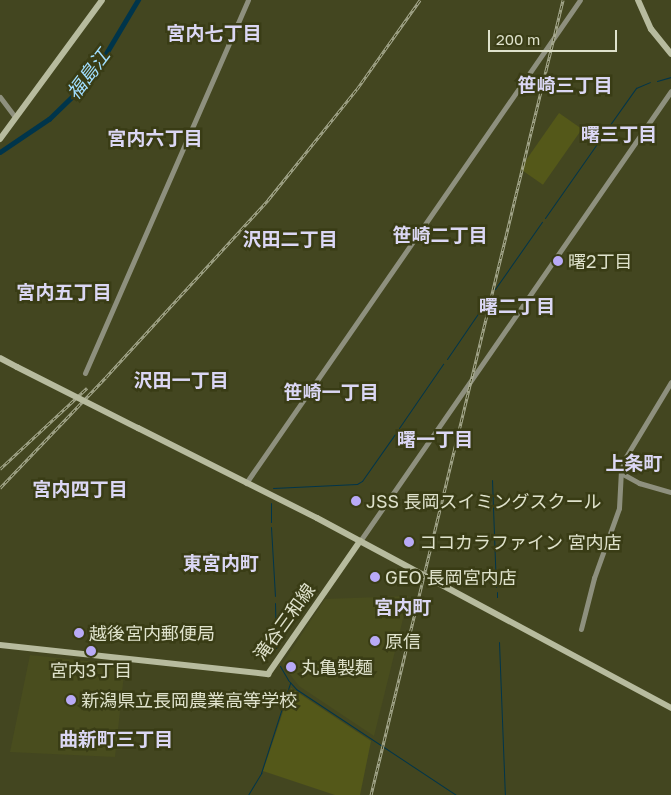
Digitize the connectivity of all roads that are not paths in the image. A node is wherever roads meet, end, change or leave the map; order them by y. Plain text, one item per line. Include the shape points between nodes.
1 (102, 0) edge
2 (248, 0) edge
3 (580, 0) edge
4 (638, 0) edge
5 (671, 54) edge
6 (671, 91) edge
7 (0, 96) edge
8 (15, 117) junction
9 (0, 139) edge
10 (0, 358) edge
11 (85, 372) dead end
12 (671, 382) edge
13 (620, 473) junction
14 (246, 483) junction
15 (671, 492) edge
16 (360, 541) junction
17 (581, 630) dead end
18 (0, 645) edge
19 (671, 708) edge

1 - 8 main road
2 - 11 street
3 - 14 street
4 - 5 main road via 651,29
6 - 16 street
7 - 8 street
8 - 9 main road
10 - 14 main road, bridge
12 - 13 street via 626,455
13 - 15 street via 639,483
13 - 17 street via 619,508 594,578
14 - 16 main road
16 - 18 main road, 滝谷三和線 via 268,674
16 - 19 main road

